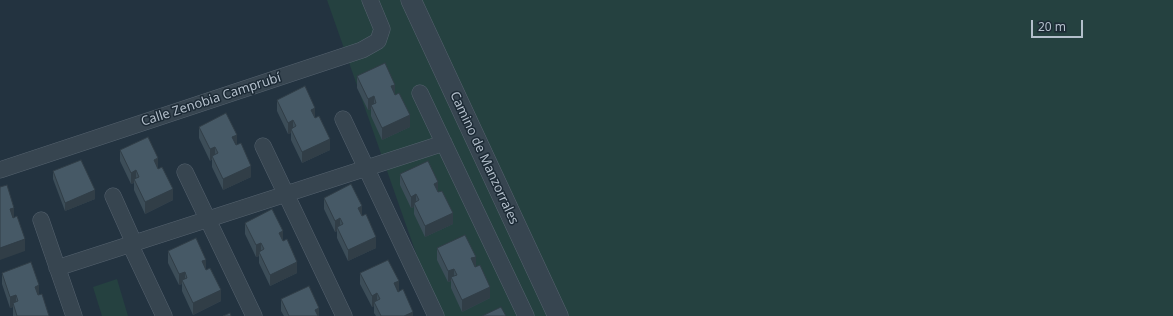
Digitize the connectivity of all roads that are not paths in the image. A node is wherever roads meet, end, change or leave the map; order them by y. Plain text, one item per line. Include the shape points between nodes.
1 (370, 0) edge
2 (411, 0) edge
3 (420, 93) dead end
4 (343, 119) dead end
5 (444, 143) junction
6 (263, 146) dead end
7 (366, 168) junction
8 (0, 170) edge
9 (186, 172) dead end
10 (286, 194) junction
11 (113, 196) dead end
12 (208, 219) junction
13 (41, 220) dead end
14 (132, 244) junction
15 (58, 268) junction
16 (74, 316) edge
17 (164, 316) edge
18 (254, 316) edge
19 (344, 316) edge
20 (436, 316) edge
21 (526, 316) edge
22 (558, 316) edge

1 - 8 street, Calle Zenobia Camprubí via 382,29 378,41 362,50
2 - 22 street, Camino de Manzorrales
3 - 5 street
4 - 7 street
5 - 7 street
5 - 21 street
6 - 10 street
7 - 10 street
7 - 20 street
9 - 12 street
10 - 12 street
10 - 19 street
11 - 14 street
12 - 14 street
12 - 18 street
13 - 15 street
14 - 15 street
14 - 17 street
15 - 16 street

